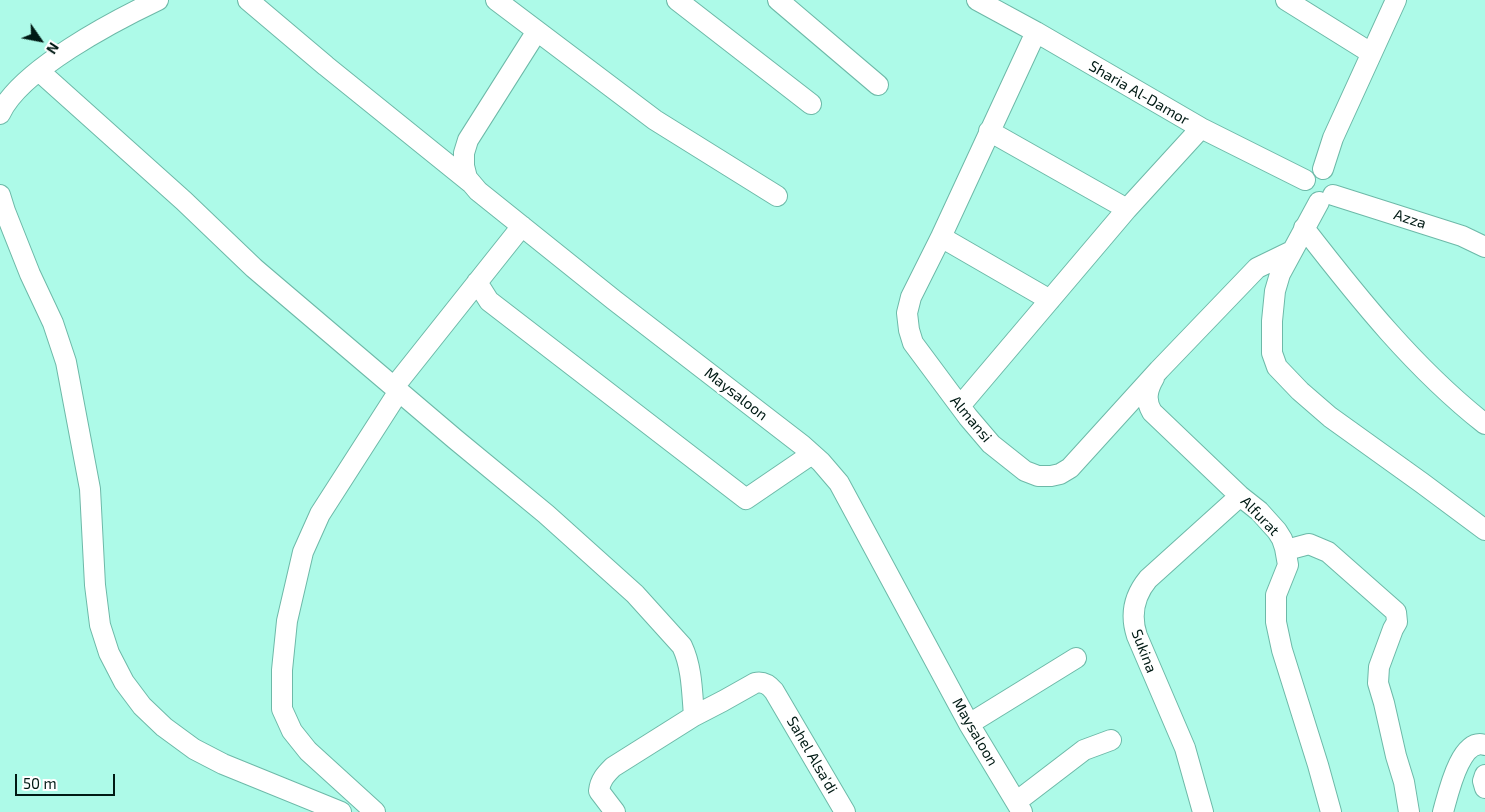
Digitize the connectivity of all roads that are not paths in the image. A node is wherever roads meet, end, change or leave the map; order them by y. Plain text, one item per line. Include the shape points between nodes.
1 (158, 0) edge
2 (248, 0) edge
3 (496, 0) edge
4 (678, 0) edge
5 (778, 0) edge
6 (977, 0) edge
7 (1286, 0) edge
8 (1396, 0) edge
9 (537, 31) junction
10 (1036, 32) junction
11 (1371, 53) junction
12 (39, 70) junction
13 (878, 85) dead end
14 (811, 104) dead end
15 (0, 114) edge
16 (1200, 128) junction
17 (989, 131) junction
18 (1324, 169) junction
19 (1305, 180) junction
20 (471, 183) junction
21 (0, 195) edge
22 (778, 196) dead end
23 (1326, 198) junction
24 (1127, 209) junction
25 (522, 226) junction
26 (1304, 228) junction
27 (941, 237) junction
28 (1485, 247) edge
29 (1292, 251) junction
30 (477, 282) junction
31 (1050, 300) junction
32 (1159, 370) junction
33 (396, 389) junction
34 (960, 406) junction
35 (1485, 424) edge
36 (812, 454) junction
37 (1240, 496) junction
38 (1485, 530) edge
39 (1286, 548) junction
40 (1076, 658) dead end
41 (694, 716) junction
42 (969, 724) junction
43 (1111, 740) dead end
44 (1485, 745) edge
45 (1485, 776) edge
46 (1485, 788) edge
47 (1019, 807) edge
48 (341, 812) edge
49 (375, 812) edge
50 (615, 812) edge
51 (845, 812) edge
52 (1203, 812) edge
53 (1331, 812) edge
54 (1409, 812) edge
55 (1443, 812) edge

1 - 12 street via 78,44
2 - 20 street, Maysaloon
3 - 9 street
4 - 14 street
5 - 13 street
6 - 10 street, Sharia Al-Damor
7 - 11 street
8 - 11 street
9 - 20 street via 468,140 464,166
9 - 22 street via 655,120
10 - 16 street, Sharia Al-Damor
10 - 17 street, Almansi
11 - 18 street via 1333,138
12 - 15 street via 13,95
12 - 33 street via 254,268
16 - 19 street, Sharia Al-Damor
16 - 24 street
17 - 24 street
17 - 27 street, Almansi
18 - 19 street via 1313,171
18 - 23 street via 1329,171 1336,185
19 - 23 street via 1304,189 1310,198
20 - 25 street, Maysaloon
21 - 48 street via 66,362 90,489 100,625 109,653 124,682 142,706 194,750
23 - 26 street
23 - 28 street, Azza via 1462,236
24 - 31 street
25 - 30 street
25 - 36 street, Maysaloon
26 - 29 street
26 - 35 street via 1403,348 1456,401
27 - 31 street
27 - 34 street, Almansi via 911,297 907,313 908,330 913,342
29 - 32 street, Almansi via 1257,268
29 - 38 street via 1275,291 1272,353 1277,366 1330,417
30 - 33 street
30 - 36 street via 489,301 746,499
31 - 34 street
32 - 34 street, Almansi via 1070,468 1051,476 1025,471 991,444
32 - 37 street, Alfurat via 1148,391 1152,412
33 - 41 street via 546,514 635,594 682,646 689,665
33 - 49 street via 320,514 303,552 287,621 282,670 282,709 292,731 308,751
36 - 42 street, Maysaloon via 839,483
37 - 39 street, Alfurat via 1266,518
37 - 52 street, Sukina via 1148,579 1138,594 1133,612 1135,630 1185,748
39 - 53 street, Alfurat via 1288,565 1276,595 1276,622
39 - 54 street via 1309,544 1328,552 1396,612 1397,622 1379,667 1378,683
40 - 42 street
41 - 50 street, Sahel Alsa'di via 606,774 599,791
41 - 51 street, Sahel Alsa'di via 755,683 766,684 774,691
42 - 47 street, Maysaloon
43 - 47 street via 1084,750
44 - 55 street via 1474,745 1464,755
45 - 46 street

